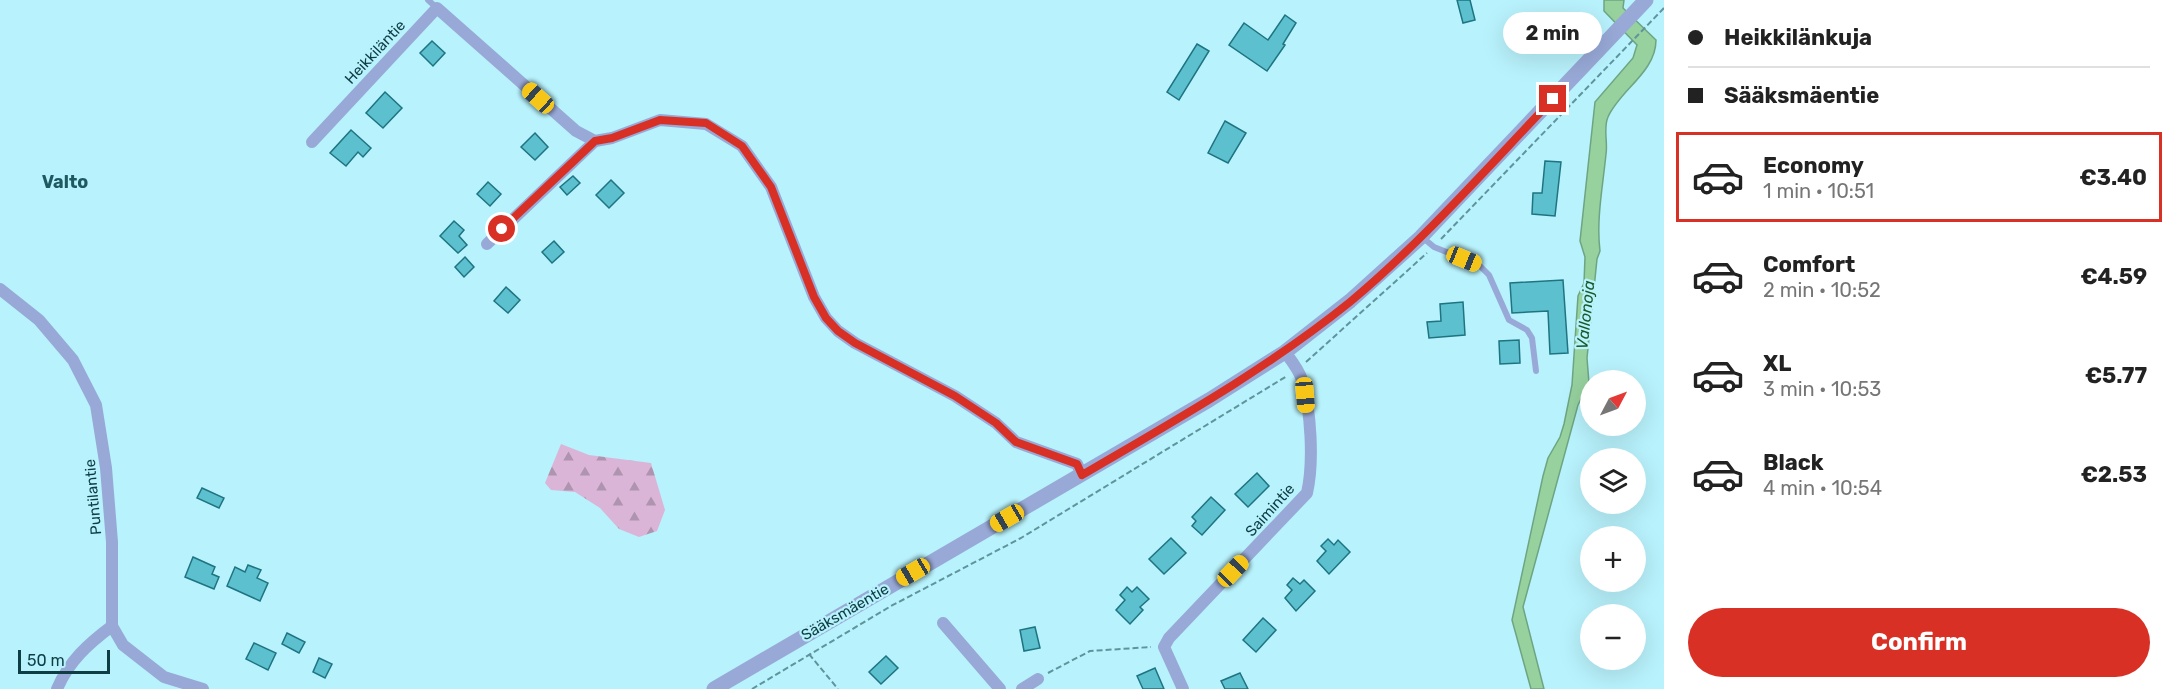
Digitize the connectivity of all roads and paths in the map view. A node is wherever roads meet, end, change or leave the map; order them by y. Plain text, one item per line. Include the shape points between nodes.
1 (1646, 0) edge
2 (433, 4) edge
3 (1664, 8) edge
4 (1627, 44) dead end
5 (595, 141) junction
6 (312, 142) dead end
7 (1421, 237) junction
8 (487, 244) dead end
9 (0, 289) edge
10 (1285, 351) junction
11 (1536, 371) dead end
12 (1082, 475) junction
13 (943, 623) dead end
14 (112, 626) junction
15 (1164, 647) junction
16 (809, 654) dead end
17 (1038, 679) joint
18 (57, 689) edge
19 (203, 689) edge
20 (714, 689) edge
21 (838, 689) edge
22 (1000, 689) edge
23 (1022, 689) edge
24 (1183, 689) edge

1 - 7 street, Sääksmäentie
2 - 5 street, Heikkiläntie via 576,131
2 - 6 street, Heikkiläntie
3 - 4 path
5 - 8 street
5 - 12 street via 660,120 706,123 742,146 771,187 814,297 838,331 963,401 1016,442 1077,464
7 - 10 street, Sääksmäentie via 1350,301
7 - 11 lane via 1434,247 1479,265 1489,275 1509,320 1527,330 1532,338
9 - 14 street, Puntilantie via 39,320 73,360 96,405 110,521
10 - 12 street, Sääksmäentie
10 - 15 street, Saimintie via 1302,379 1305,395 1310,451 1307,493
12 - 20 street, Sääksmäentie
13 - 22 street
14 - 18 street via 85,646 63,674
14 - 19 street via 123,645 164,677
15 - 17 path via 1090,651
15 - 24 street
16 - 21 path
17 - 23 street

